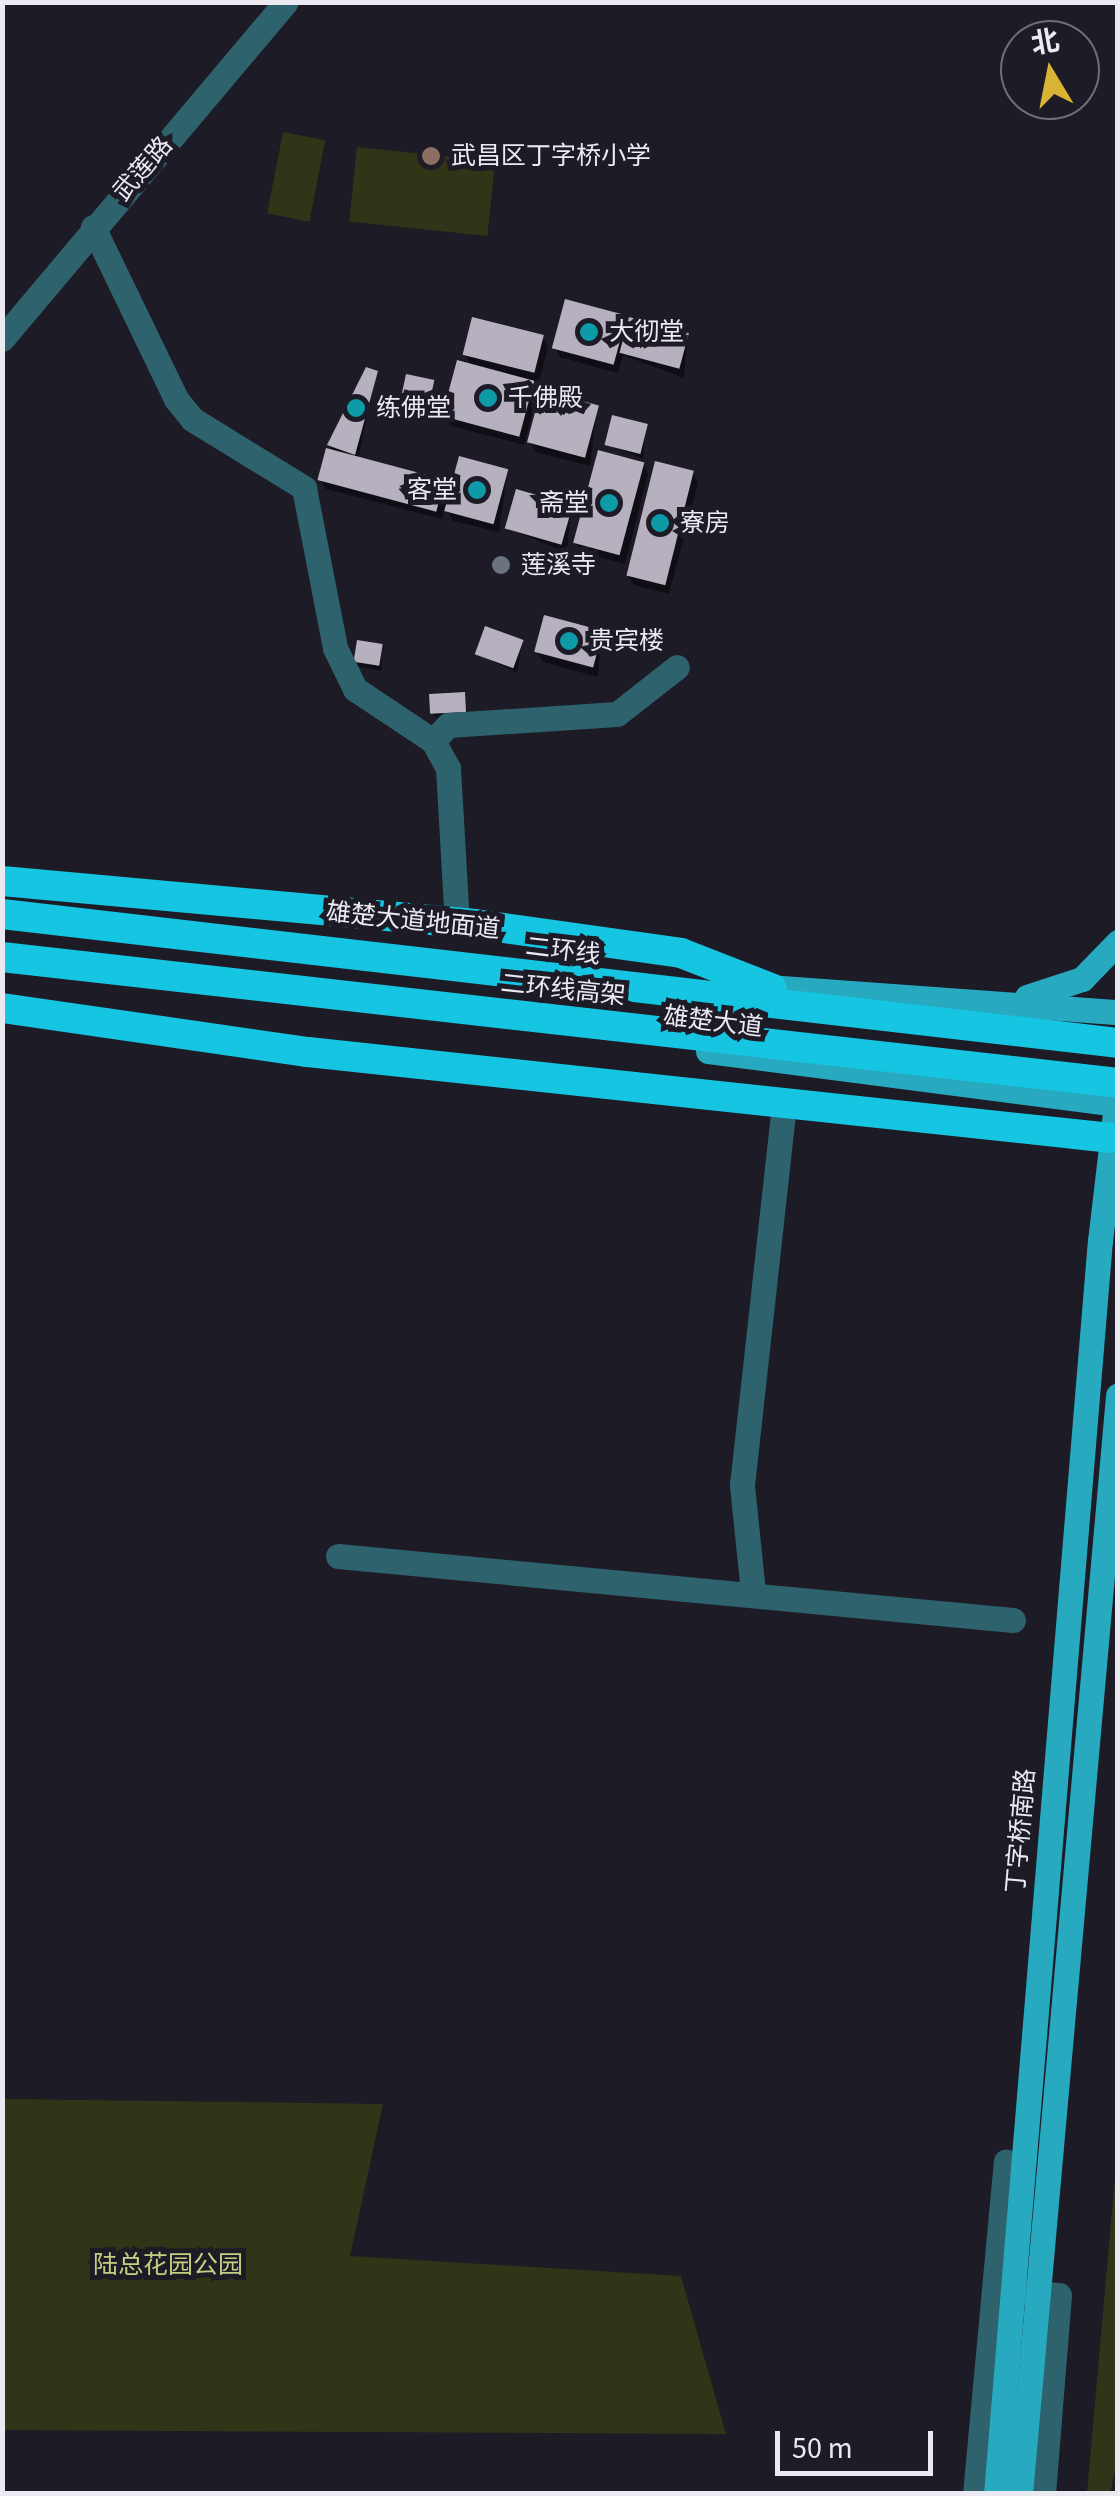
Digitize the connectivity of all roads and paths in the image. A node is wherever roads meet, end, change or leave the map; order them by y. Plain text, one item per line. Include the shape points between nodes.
1 (286, 2) edge
2 (93, 227) junction
3 (2, 338) edge
4 (677, 668) dead end
5 (433, 741) junction
6 (2, 881) edge
7 (2, 911) edge
8 (457, 922) junction
9 (1118, 942) edge
10 (2, 957) edge
11 (2, 970) edge
12 (771, 988) junction
13 (1010, 1002) junction
14 (2, 1008) edge
15 (1118, 1012) edge
16 (1118, 1043) edge
17 (1117, 1094) edge
18 (784, 1102) junction
19 (1111, 1138) junction
20 (1118, 1395) edge
21 (338, 1556) dead end
22 (753, 1592) junction
23 (1012, 1620) dead end
24 (1006, 2162) dead end
25 (994, 2290) junction
26 (975, 2494) edge
27 (996, 2494) edge
28 (1020, 2494) edge
29 (1044, 2494) edge

1 - 2 street, 武莲路
2 - 3 street, 武莲路
2 - 5 street via 157,372 184,409 304,488 335,648 354,689
4 - 5 street via 617,714 448,725
5 - 8 street via 448,768
6 - 8 highway
7 - 12 main road, 雄楚大道地面道
7 - 16 highway, 二环线
8 - 12 highway via 681,953
9 - 13 main road via 1082,979
10 - 17 highway, 二环线高架
11 - 17 main road, 雄楚大道
12 - 13 main road, 雄楚大道地面道
13 - 15 main road, 雄楚大道地面道
14 - 18 highway
17 - 19 main road, 丁字桥南路
18 - 19 highway
18 - 22 street via 742,1484
19 - 27 main road, 丁字桥南路, bridge
20 - 28 main road, bridge
21 - 22 street
22 - 23 street
24 - 25 street
25 - 26 street
25 - 29 street via 1059,2294

